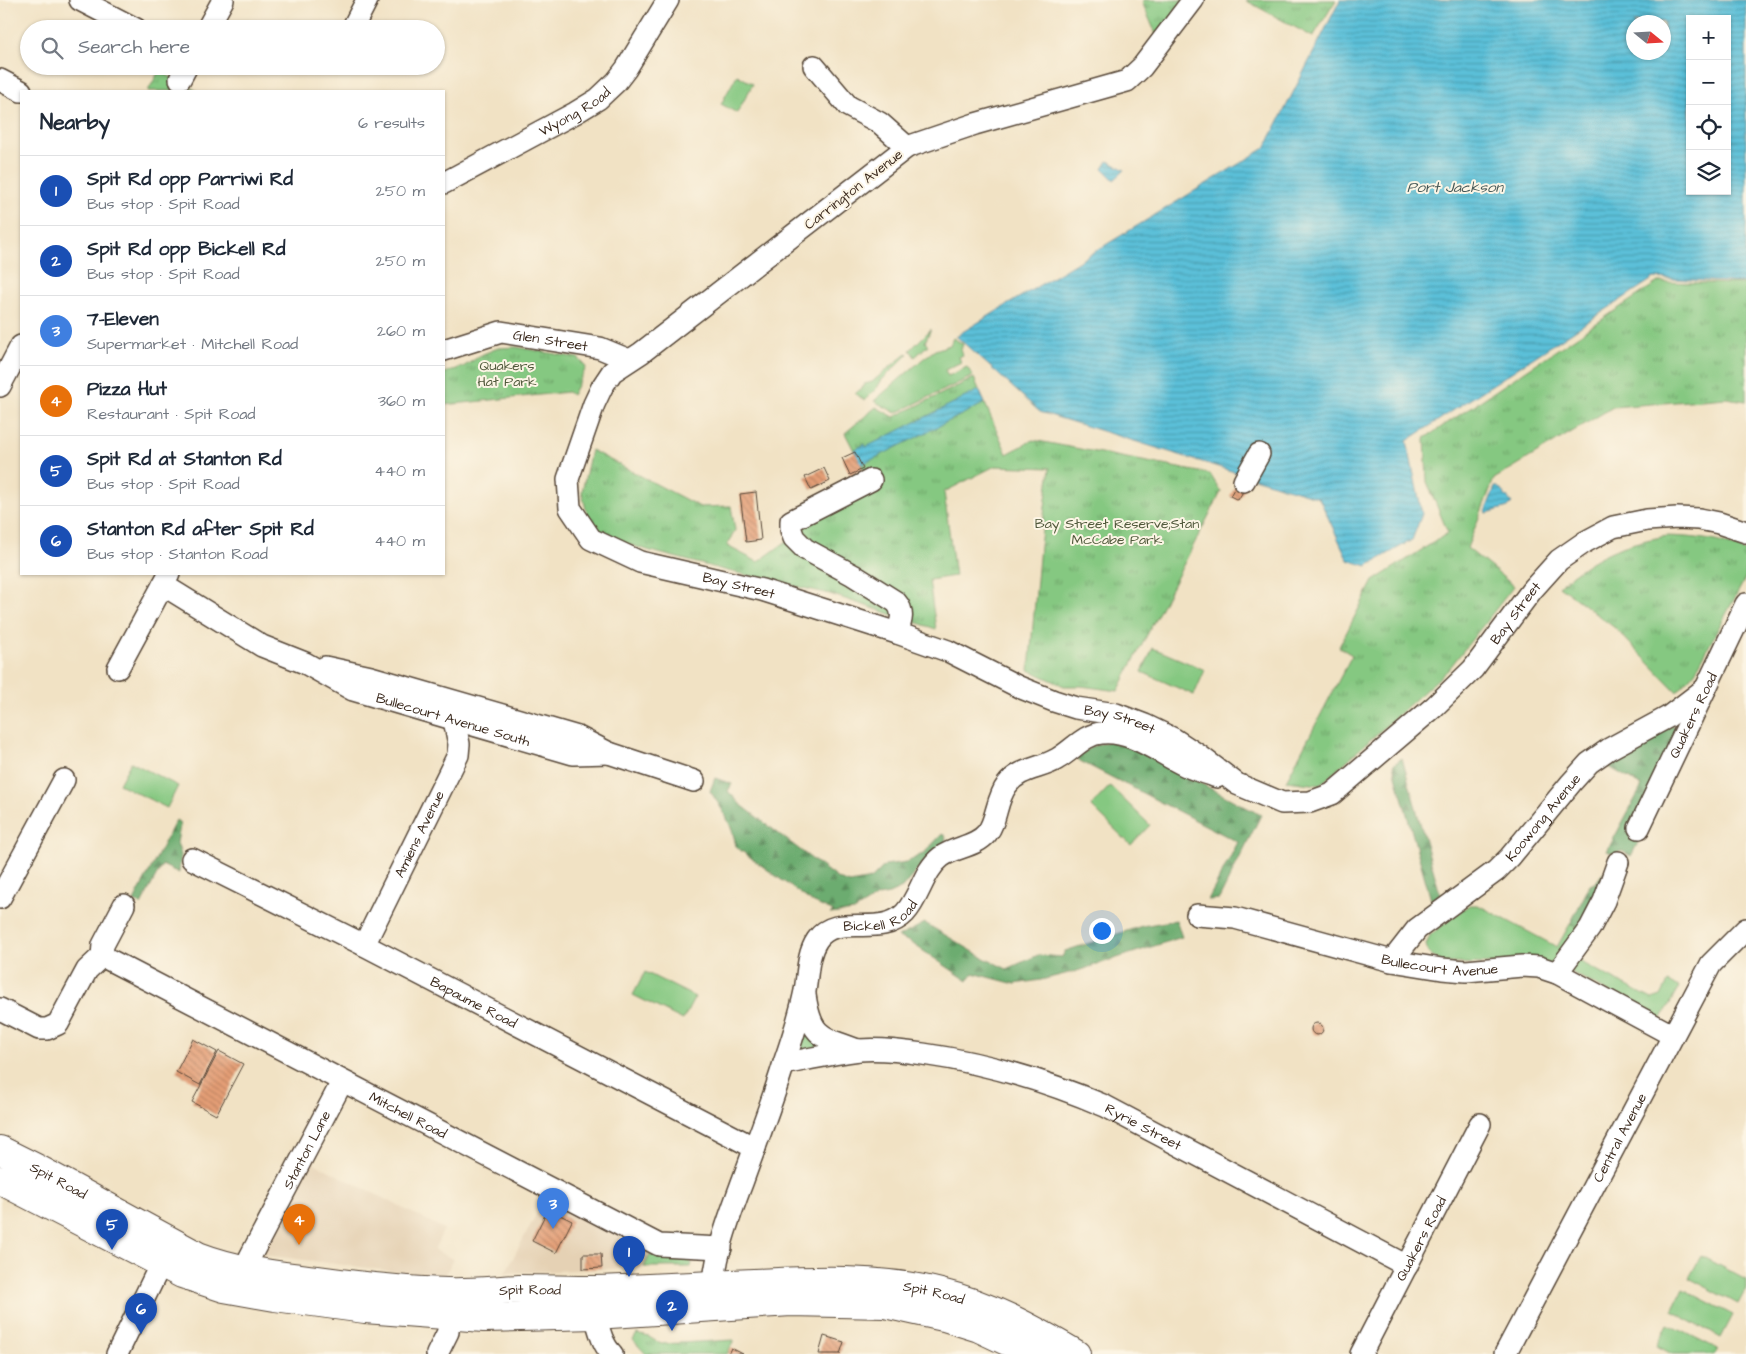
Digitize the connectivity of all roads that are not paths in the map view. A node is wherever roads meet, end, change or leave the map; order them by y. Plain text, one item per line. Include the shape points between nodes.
1 (80, 0) edge
2 (223, 0) edge
3 (367, 0) edge
4 (668, 0) edge
5 (1193, 0) edge
6 (119, 20) edge
7 (212, 20) edge
8 (357, 20) edge
9 (814, 66) dead end
10 (0, 80) edge
11 (20, 90) edge
12 (906, 147) junction
13 (445, 182) edge
14 (20, 348) edge
15 (445, 350) edge
16 (628, 360) junction
17 (0, 386) edge
18 (1259, 454) dead end
19 (871, 480) dead end
20 (1244, 481) dead end
21 (1746, 532) edge
22 (166, 580) edge
23 (1746, 604) edge
24 (897, 633) junction
25 (305, 663) junction
26 (118, 668) dead end
27 (1706, 688) junction
28 (454, 720) junction
29 (609, 753) junction
30 (64, 780) dead end
31 (694, 781) dead end
32 (1238, 784) junction
33 (1639, 828) dead end
34 (192, 859) dead end
35 (1618, 862) dead end
36 (0, 898) edge
37 (124, 905) dead end
38 (1197, 916) dead end
39 (1746, 930) edge
40 (364, 944) junction
41 (102, 956) junction
42 (1392, 961) junction
43 (1557, 973) junction
44 (804, 993) junction
45 (0, 1009) edge
46 (1672, 1035) junction
47 (860, 1050) junction
48 (784, 1064) junction
49 (342, 1082) junction
50 (1480, 1124) dead end
51 (755, 1148) junction
52 (0, 1150) edge
53 (0, 1180) edge
54 (721, 1248) junction
55 (166, 1253) junction
56 (1407, 1266) junction
57 (245, 1270) junction
58 (713, 1296) junction
59 (448, 1304) junction
60 (595, 1316) junction
61 (117, 1354) edge
62 (437, 1354) edge
63 (612, 1354) edge
64 (1034, 1354) edge
65 (1076, 1354) edge
66 (1361, 1354) edge
67 (1505, 1354) edge

1 - 6 street
2 - 7 street
3 - 8 street
4 - 13 street, Wyong Road via 626,69 598,99
5 - 12 street, Carrington Avenue via 1142,67 1127,81
9 - 12 street via 848,106 880,122
10 - 11 street
12 - 16 street, Carrington Avenue
14 - 17 street
15 - 16 street, Glen Street via 501,332 600,348
16 - 24 street, Bay Street via 612,372 602,387 568,479 570,508 591,538 640,562 762,590
18 - 20 street
19 - 24 street via 790,521 791,530 794,538 806,549 896,602 902,614
21 - 32 street, Bay Street via 1720,523 1677,518 1613,527 1559,560 1472,669 1434,707 1332,794 1310,802 1282,803
22 - 25 street, Bullecourt Avenue South via 262,646
22 - 26 street
23 - 27 street, Quakers Road
24 - 32 street, Bay Street via 948,651 1061,704 1116,714 1145,725 1180,743
25 - 28 street, Bullecourt Avenue South via 353,690
25 - 29 street, Bullecourt Avenue South via 371,677 578,737
27 - 33 street, Quakers Road
27 - 42 street, Koowong Avenue via 1668,717 1590,763 1496,871 1417,929
28 - 29 street, Bullecourt Avenue South via 573,754
28 - 40 street, Amiens Avenue via 458,755
29 - 31 street, Bullecourt Avenue South
30 - 36 street
32 - 44 street, Bickell Road via 1184,765 1123,735 1101,732 1090,736 1056,760 1013,778 1002,793 986,835 941,857 903,915 884,925 848,925 826,930 812,948
34 - 40 street, Bapaume Road
35 - 43 street via 1604,902 1590,928
37 - 41 street via 103,945
38 - 42 street, Bullecourt Avenue via 1235,918
39 - 46 street, Central Avenue via 1711,964
40 - 51 street, Bapaume Road
41 - 45 street via 87,970 58,1024 52,1028 39,1029
41 - 49 street, Mitchell Road
42 - 43 street, Bullecourt Avenue via 1466,971 1539,967
43 - 46 street, Bullecourt Avenue
44 - 47 street, Ryrie Street via 807,1011 823,1038
44 - 48 street, Bickell Road
46 - 67 street, Central Avenue
47 - 48 street, Ryrie Street
47 - 56 street, Ryrie Street via 956,1058 1069,1090
48 - 51 street, Bickell Road
49 - 54 street, Mitchell Road via 658,1244
49 - 57 street, Stanton Lane
50 - 56 street, Quakers Road
51 - 54 street, Bickell Road
52 - 55 highway, Spit Road via 38,1168
53 - 55 highway, Spit Road
54 - 58 street, Bickell Road
55 - 57 highway, Spit Road
55 - 59 highway, Spit Road via 206,1282 251,1294 365,1309
55 - 61 street
56 - 66 street, Quakers Road
57 - 59 highway, Spit Road
58 - 59 highway, Spit Road via 518,1289
58 - 60 highway, Spit Road
58 - 64 highway, Spit Road via 903,1307 979,1328
58 - 65 highway, Spit Road via 790,1281 911,1286 979,1304 1020,1322
59 - 60 highway, Spit Road via 484,1318
59 - 62 street via 448,1332
60 - 63 street

